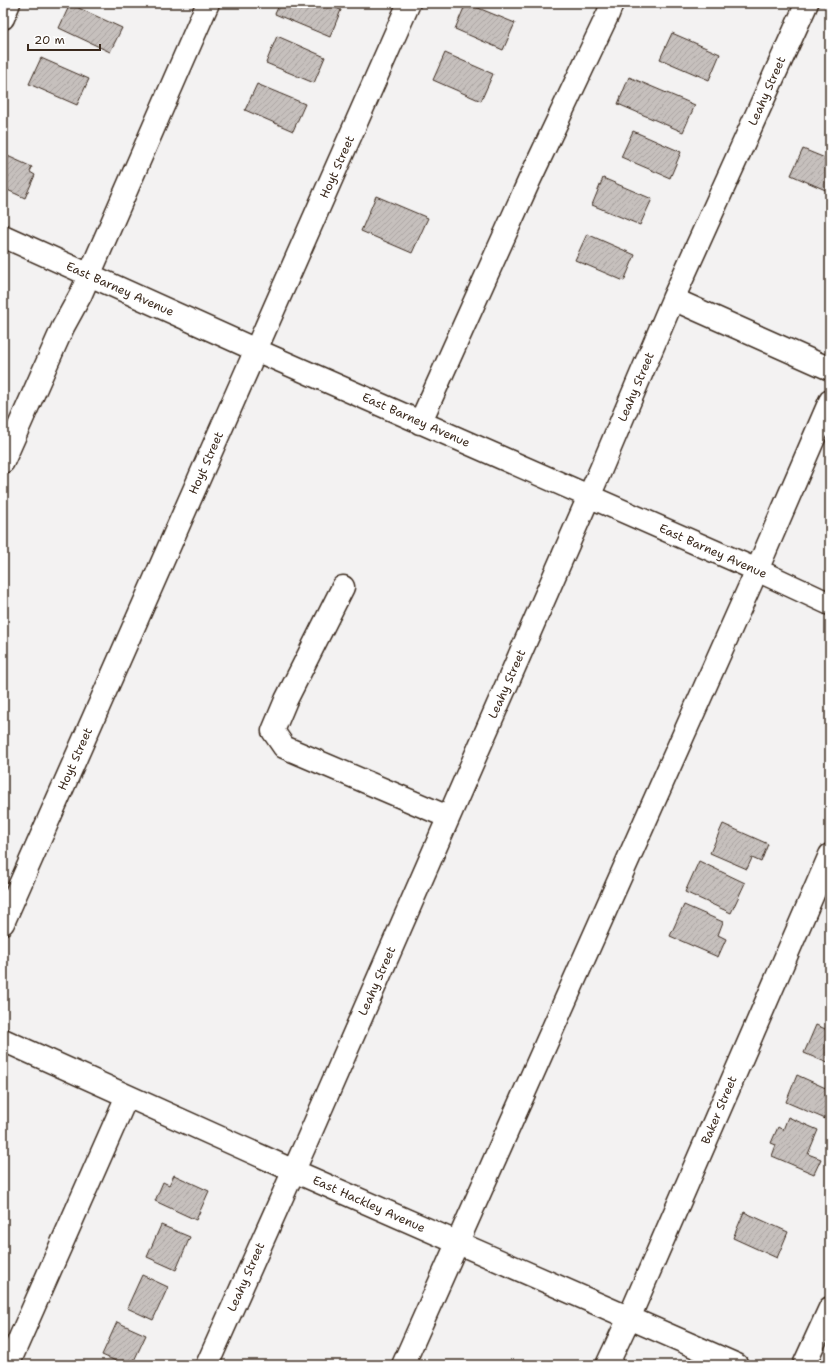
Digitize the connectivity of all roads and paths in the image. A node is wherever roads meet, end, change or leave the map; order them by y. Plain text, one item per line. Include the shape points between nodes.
1 (10, 3) edge
2 (208, 3) edge
3 (409, 3) edge
4 (612, 3) edge
5 (807, 3) edge
6 (3, 18) edge
7 (3, 236) edge
8 (88, 275) junction
9 (673, 299) junction
10 (256, 350) junction
11 (830, 369) edge
12 (830, 401) edge
13 (420, 422) junction
14 (3, 462) edge
15 (589, 496) junction
16 (757, 570) junction
17 (343, 587) dead end
18 (830, 604) edge
19 (448, 817) junction
20 (830, 855) edge
21 (3, 923) edge
22 (3, 1040) edge
23 (127, 1096) junction
24 (294, 1171) junction
25 (458, 1242) junction
26 (830, 1308) edge
27 (629, 1318) junction
28 (8, 1365) edge
29 (207, 1365) edge
30 (403, 1365) edge
31 (607, 1365) edge
32 (737, 1365) edge
33 (804, 1365) edge

1 - 6 street
2 - 8 street
3 - 10 street, Hoyt Street
4 - 13 street
5 - 9 street, Leahy Street
7 - 8 street, East Barney Avenue
8 - 10 street, East Barney Avenue
8 - 14 street
9 - 11 street
9 - 15 street, Leahy Street
10 - 13 street, East Barney Avenue
10 - 21 street, Hoyt Street
12 - 16 street
13 - 15 street, East Barney Avenue
15 - 16 street, East Barney Avenue
15 - 19 street, Leahy Street
16 - 18 street, East Barney Avenue
16 - 25 street
17 - 19 street via 273,731 284,746
19 - 24 street, Leahy Street
20 - 27 street, Baker Street
22 - 23 street, East Hackley Avenue
23 - 24 street, East Hackley Avenue
23 - 28 street
24 - 25 street, East Hackley Avenue
24 - 29 street, Leahy Street
25 - 27 street, East Hackley Avenue
25 - 30 street
26 - 33 street
27 - 31 street, Baker Street
27 - 32 street, East Hackley Avenue

